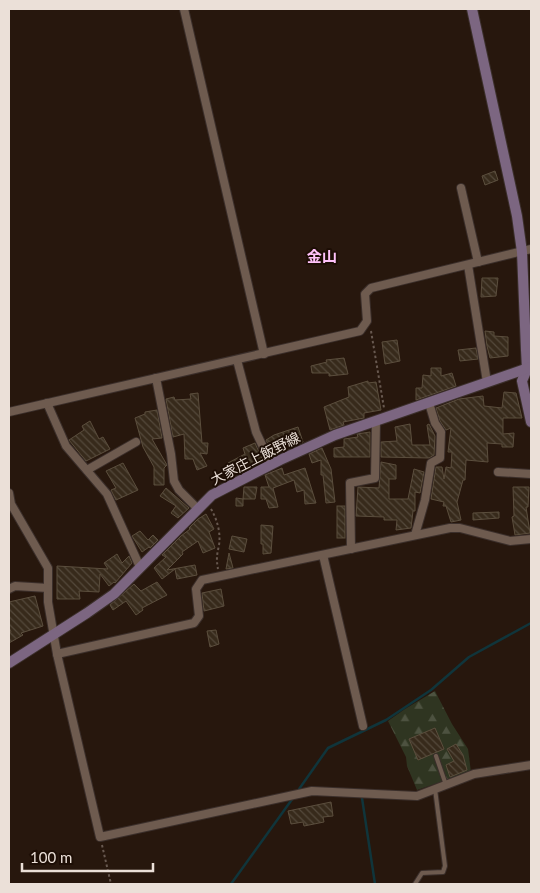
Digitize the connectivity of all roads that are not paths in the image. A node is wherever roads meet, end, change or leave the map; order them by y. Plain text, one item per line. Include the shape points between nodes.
1 (184, 9) edge
2 (472, 9) edge
3 (462, 188) dead end
4 (527, 250) edge
5 (478, 262) junction
6 (468, 264) junction
7 (264, 354) junction
8 (237, 360) junction
9 (529, 368) edge
10 (156, 378) junction
11 (487, 382) junction
12 (46, 403) junction
13 (429, 403) junction
14 (9, 412) edge
15 (531, 418) edge
16 (381, 419) junction
17 (136, 442) dead end
18 (271, 464) junction
19 (87, 470) junction
20 (498, 472) dead end
21 (531, 474) edge
22 (9, 493) edge
23 (198, 509) junction
24 (415, 535) junction
25 (531, 539) edge
26 (351, 549) junction
27 (323, 555) junction
28 (140, 567) junction
29 (48, 588) junction
30 (9, 589) edge
31 (55, 635) junction
32 (58, 654) junction
33 (9, 663) edge
34 (363, 726) dead end
35 (436, 756) dead end
36 (531, 765) edge
37 (446, 785) junction
38 (435, 789) junction
39 (415, 884) edge

1 - 7 street
2 - 4 main road
3 - 5 street
4 - 5 street
4 - 9 main road
5 - 6 street
6 - 7 street via 371,288 365,294 367,321 360,331
6 - 11 street
7 - 8 street
8 - 10 street
8 - 18 street via 256,432
9 - 11 main road, 大家庄上飯野線
9 - 15 main road via 522,381
10 - 12 street
10 - 23 street via 174,481
11 - 13 main road, 大家庄上飯野線
12 - 14 street
12 - 19 street via 66,446
13 - 16 main road, 大家庄上飯野線
13 - 24 street via 441,432 440,458 431,463
16 - 18 main road, 大家庄上飯野線 via 310,445
16 - 26 street via 375,478 350,483
17 - 19 street
18 - 23 main road, 大家庄上飯野線 via 212,495
19 - 28 street via 107,494
20 - 21 street
22 - 29 street via 11,504 48,568
23 - 28 main road, 大家庄上飯野線
24 - 25 street via 460,528 510,541
24 - 26 street
26 - 27 street
27 - 32 street via 202,580 196,589 199,616 194,623
27 - 34 street
28 - 31 main road, 大家庄上飯野線 via 114,594
29 - 30 street via 15,586
29 - 31 street
31 - 32 street
31 - 33 main road, 大家庄上飯野線
32 - 38 street via 100,838 312,791 417,796
35 - 37 lane
36 - 37 street via 474,774
37 - 38 street
38 - 39 lane via 445,866 443,872 422,874

